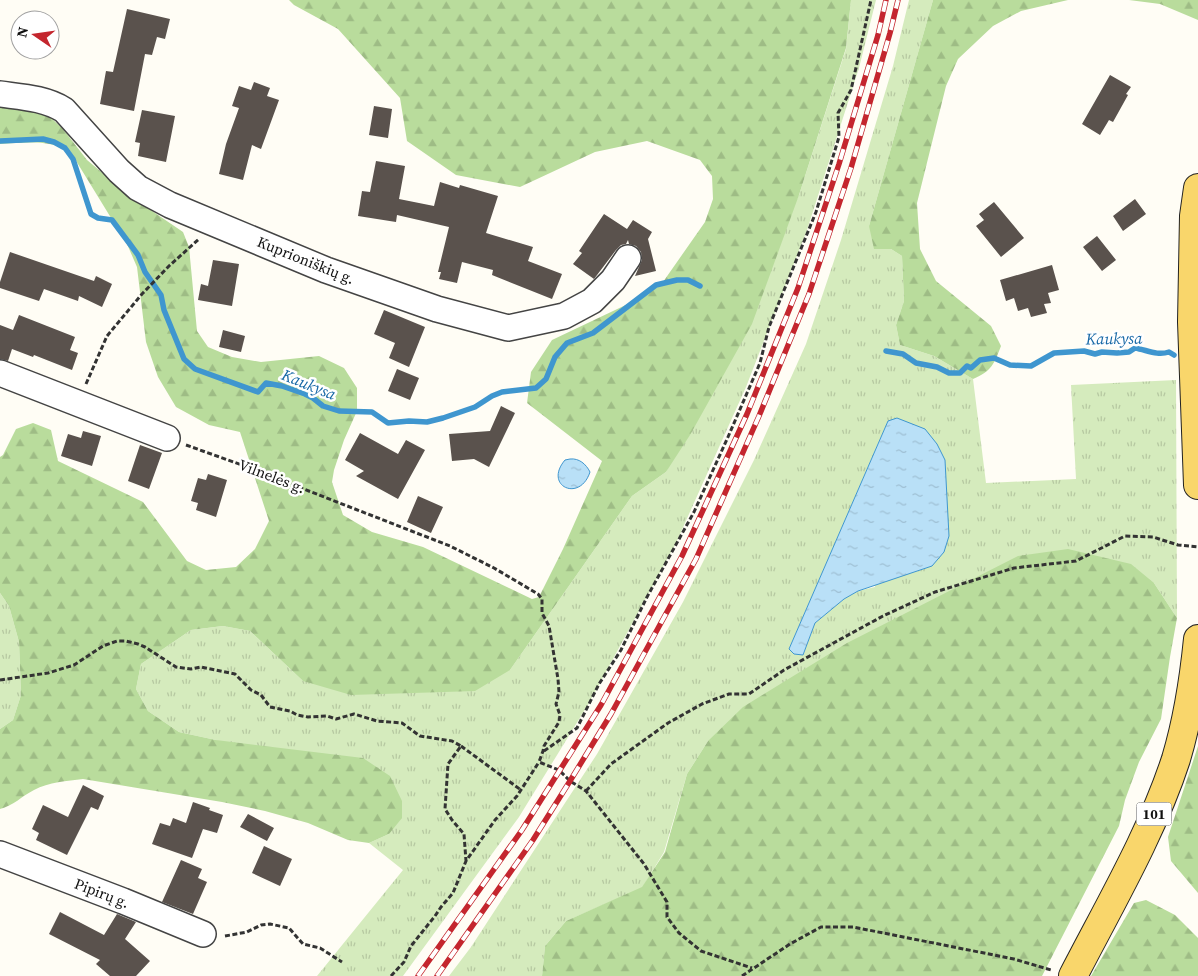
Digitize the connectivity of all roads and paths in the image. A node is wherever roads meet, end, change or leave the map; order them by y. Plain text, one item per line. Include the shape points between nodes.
1 (871, 0) edge
2 (0, 94) edge
3 (1198, 188) edge
4 (217, 224) junction
5 (628, 258) dead end
6 (0, 373) edge
7 (78, 403) junction
8 (167, 438) joint
9 (1198, 486) edge
10 (1198, 547) edge
11 (1198, 639) edge
12 (0, 680) edge
13 (461, 746) junction
14 (544, 751) junction
15 (539, 762) junction
16 (521, 790) junction
17 (586, 792) junction
18 (0, 854) edge
19 (466, 861) junction
20 (203, 934) joint
21 (342, 962) dead end
22 (752, 968) junction
23 (1066, 974) edge
24 (391, 976) edge
25 (742, 976) edge

1 - 14 path via 851,90 838,113 838,137 816,212 769,327 760,363 732,428 694,512 577,728
2 - 4 street, Kuprioniškių g. via 54,104 64,110 138,188
3 - 9 main road via 1194,216 1192,322
4 - 5 street, Kuprioniškių g. via 326,270 437,309 508,328 564,316 592,301 613,280
4 - 7 path via 169,266 106,336
6 - 7 street
7 - 8 street
8 - 14 path, Vilnelės g. via 450,546 538,594 549,626 559,692 556,704 560,715
10 - 17 path via 1153,537 1125,536 1076,561 1014,568 935,592 883,616 784,670 749,694 728,694 668,723 610,764
11 - 23 main road, 101 via 1188,712 1161,801 1114,898
12 - 13 path via 48,673 74,665 104,646 126,641 145,647 176,667 200,667 235,674 261,695 270,707 308,717 336,719 354,714 377,721 402,723 420,736 452,740
13 - 16 path
13 - 19 path via 448,764 445,809 464,834
14 - 15 path
15 - 16 path
15 - 17 path via 559,770
16 - 19 path
17 - 22 path via 644,864 667,902 666,917 679,933 702,951
18 - 20 street, Pipirų g.
19 - 24 path via 453,894
20 - 21 path via 224,936 270,924 289,928 303,944 320,948
22 - 23 path via 821,927 853,927 1014,959
22 - 25 path

